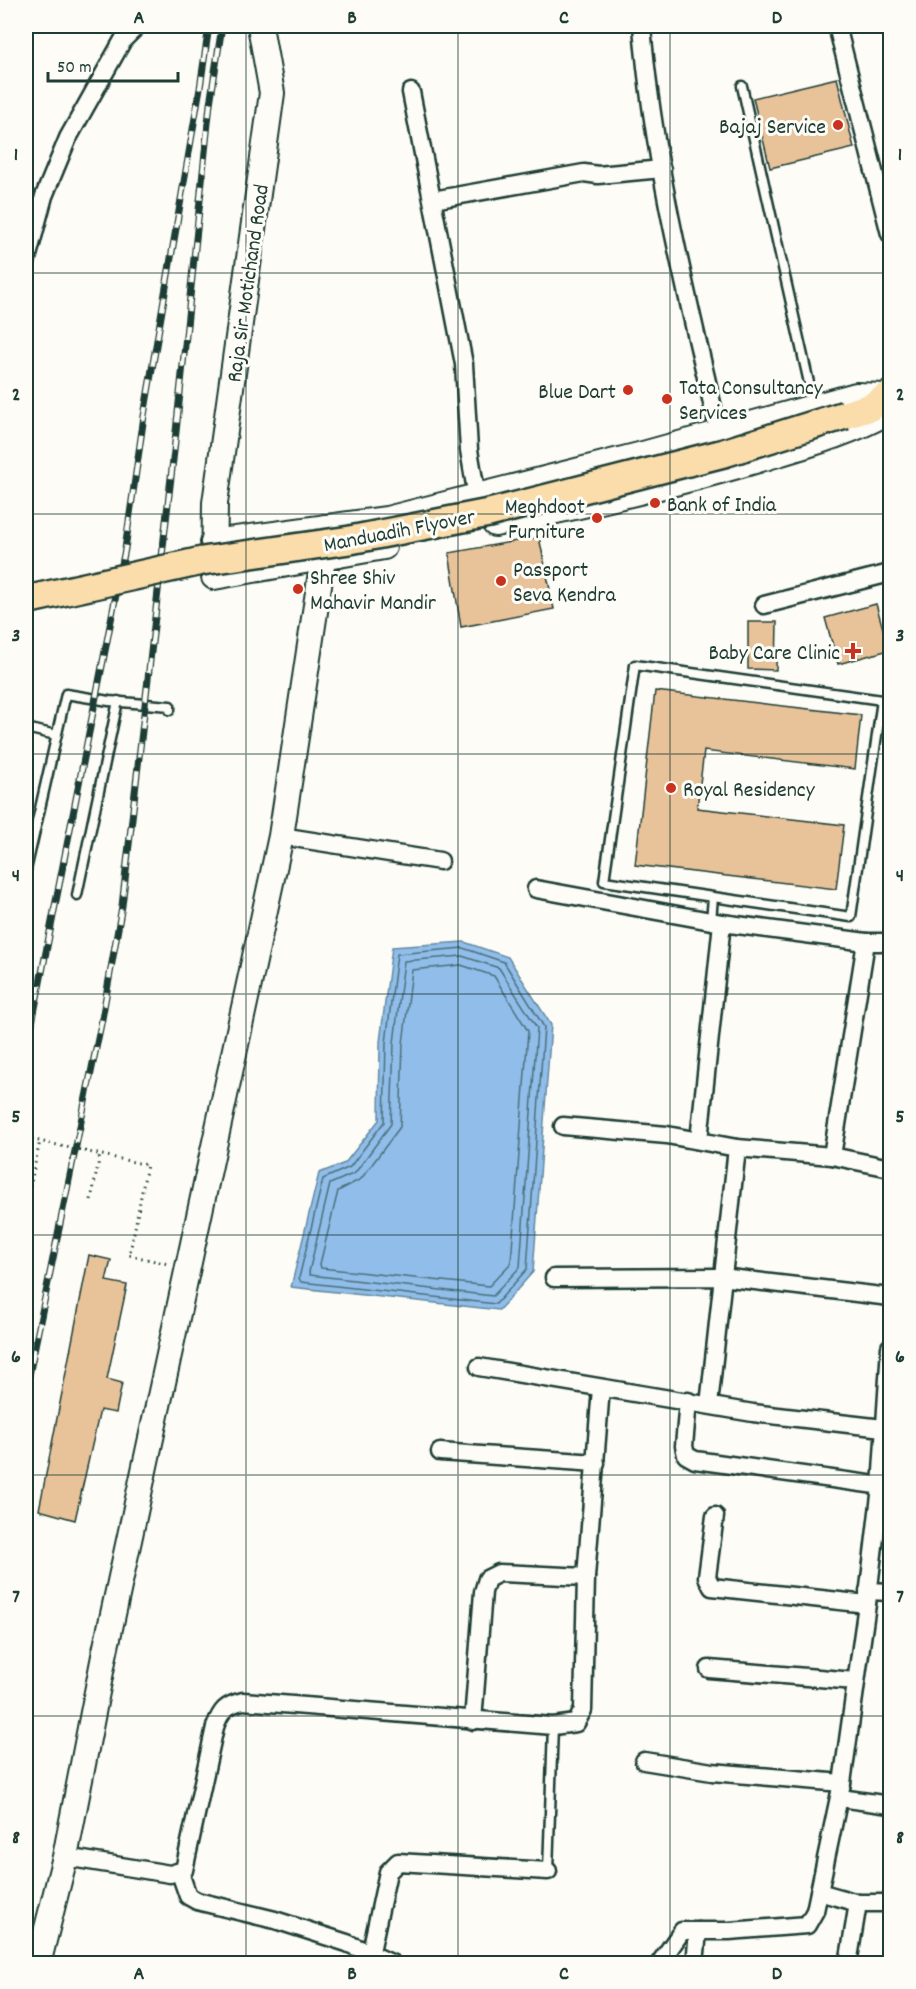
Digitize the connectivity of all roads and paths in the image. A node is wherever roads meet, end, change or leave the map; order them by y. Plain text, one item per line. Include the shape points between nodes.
1 (137, 26) edge
2 (260, 26) edge
3 (642, 26) edge
4 (837, 26) edge
5 (742, 86) dead end
6 (411, 92) dead end
7 (662, 169) junction
8 (433, 201) junction
9 (891, 234) edge
10 (26, 263) edge
11 (886, 403) edge
12 (814, 405) junction
13 (720, 433) junction
14 (477, 497) junction
15 (325, 527) junction
16 (213, 542) junction
17 (323, 559) junction
18 (891, 573) edge
19 (26, 600) edge
20 (764, 606) dead end
21 (118, 701) junction
22 (170, 710) dead end
23 (26, 728) edge
24 (56, 735) junction
25 (281, 836) junction
26 (440, 861) dead end
27 (26, 870) edge
28 (536, 889) dead end
29 (78, 895) dead end
30 (713, 897) junction
31 (716, 922) junction
32 (866, 942) junction
33 (891, 942) edge
34 (563, 1126) dead end
35 (26, 1138) edge
36 (699, 1140) junction
37 (40, 1141) junction
38 (736, 1148) junction
39 (100, 1155) junction
40 (832, 1156) junction
41 (891, 1168) edge
42 (30, 1187) dead end
43 (91, 1200) dead end
44 (188, 1269) junction
45 (721, 1277) junction
46 (554, 1278) dead end
47 (891, 1297) edge
48 (891, 1347) edge
49 (479, 1367) dead end
50 (601, 1388) junction
51 (688, 1401) junction
52 (709, 1405) junction
53 (883, 1428) junction
54 (440, 1452) dead end
55 (596, 1463) junction
56 (886, 1487) edge
57 (715, 1516) dead end
58 (586, 1577) junction
59 (891, 1592) edge
60 (868, 1598) junction
61 (709, 1670) dead end
62 (855, 1681) junction
63 (473, 1721) junction
64 (553, 1726) junction
65 (644, 1761) dead end
66 (841, 1791) junction
67 (891, 1805) edge
68 (65, 1857) junction
69 (548, 1871) joint
70 (180, 1873) junction
71 (819, 1892) junction
72 (858, 1903) junction
73 (891, 1904) edge
74 (698, 1931) junction
75 (370, 1956) junction
76 (38, 1964) edge
77 (393, 1964) edge
78 (659, 1964) edge
79 (695, 1964) edge
80 (848, 1964) edge

1 - 10 street via 123,40 68,138 44,196
2 - 16 street, Raja Sir Motichand Road via 272,93 215,503
3 - 7 street via 647,92
4 - 9 street
5 - 12 lane
6 - 8 street
7 - 8 street via 584,173
7 - 13 street
8 - 14 street via 464,364
11 - 12 street via 856,395
11 - 17 street via 861,427 718,472 611,500
11 - 19 main road, Manduadih Flyover, bridge via 724,453 489,513 350,540 202,561
12 - 13 street
13 - 14 street
14 - 15 street via 387,519
15 - 16 street
15 - 17 street
16 - 17 street, Raja Sir Motichand Road via 215,578
17 - 25 street
18 - 20 street
21 - 22 lane via 170,705
21 - 24 lane via 66,694
21 - 29 lane
23 - 24 lane
24 - 27 lane
25 - 26 street
25 - 44 street
28 - 31 street
30 - 30 lane via 604,881 635,664 882,700 851,917
30 - 31 lane
31 - 32 street
31 - 36 street
32 - 33 street
32 - 40 street
34 - 36 street
35 - 37 path, bridge
36 - 38 street
37 - 39 path, bridge
37 - 42 path
38 - 40 street
38 - 45 street
39 - 43 path
39 - 44 path, bridge via 147,1165 129,1255
40 - 41 street
44 - 68 street
45 - 46 street
45 - 47 street
45 - 52 street
48 - 53 street
49 - 50 street
50 - 51 street
50 - 55 street
51 - 52 street
51 - 56 street via 684,1446 686,1455 695,1460
52 - 53 street
53 - 56 street
54 - 55 street
55 - 58 street
56 - 60 street
57 - 60 street via 707,1578 712,1587
58 - 63 street via 499,1573 487,1579
58 - 64 street via 583,1710 576,1723
59 - 60 street
60 - 62 street
61 - 62 street
62 - 66 street
63 - 64 street
63 - 70 street via 243,1701 229,1704 220,1712 215,1726 186,1864
64 - 69 lane
65 - 66 street
66 - 67 street
66 - 71 street
68 - 70 street
68 - 76 street
69 - 75 street via 398,1862 388,1872
70 - 75 street via 188,1896 197,1901 285,1923 347,1943
71 - 72 street
71 - 74 street via 807,1925
72 - 73 street
72 - 80 street
74 - 78 street via 682,1931
74 - 79 street
75 - 77 street

